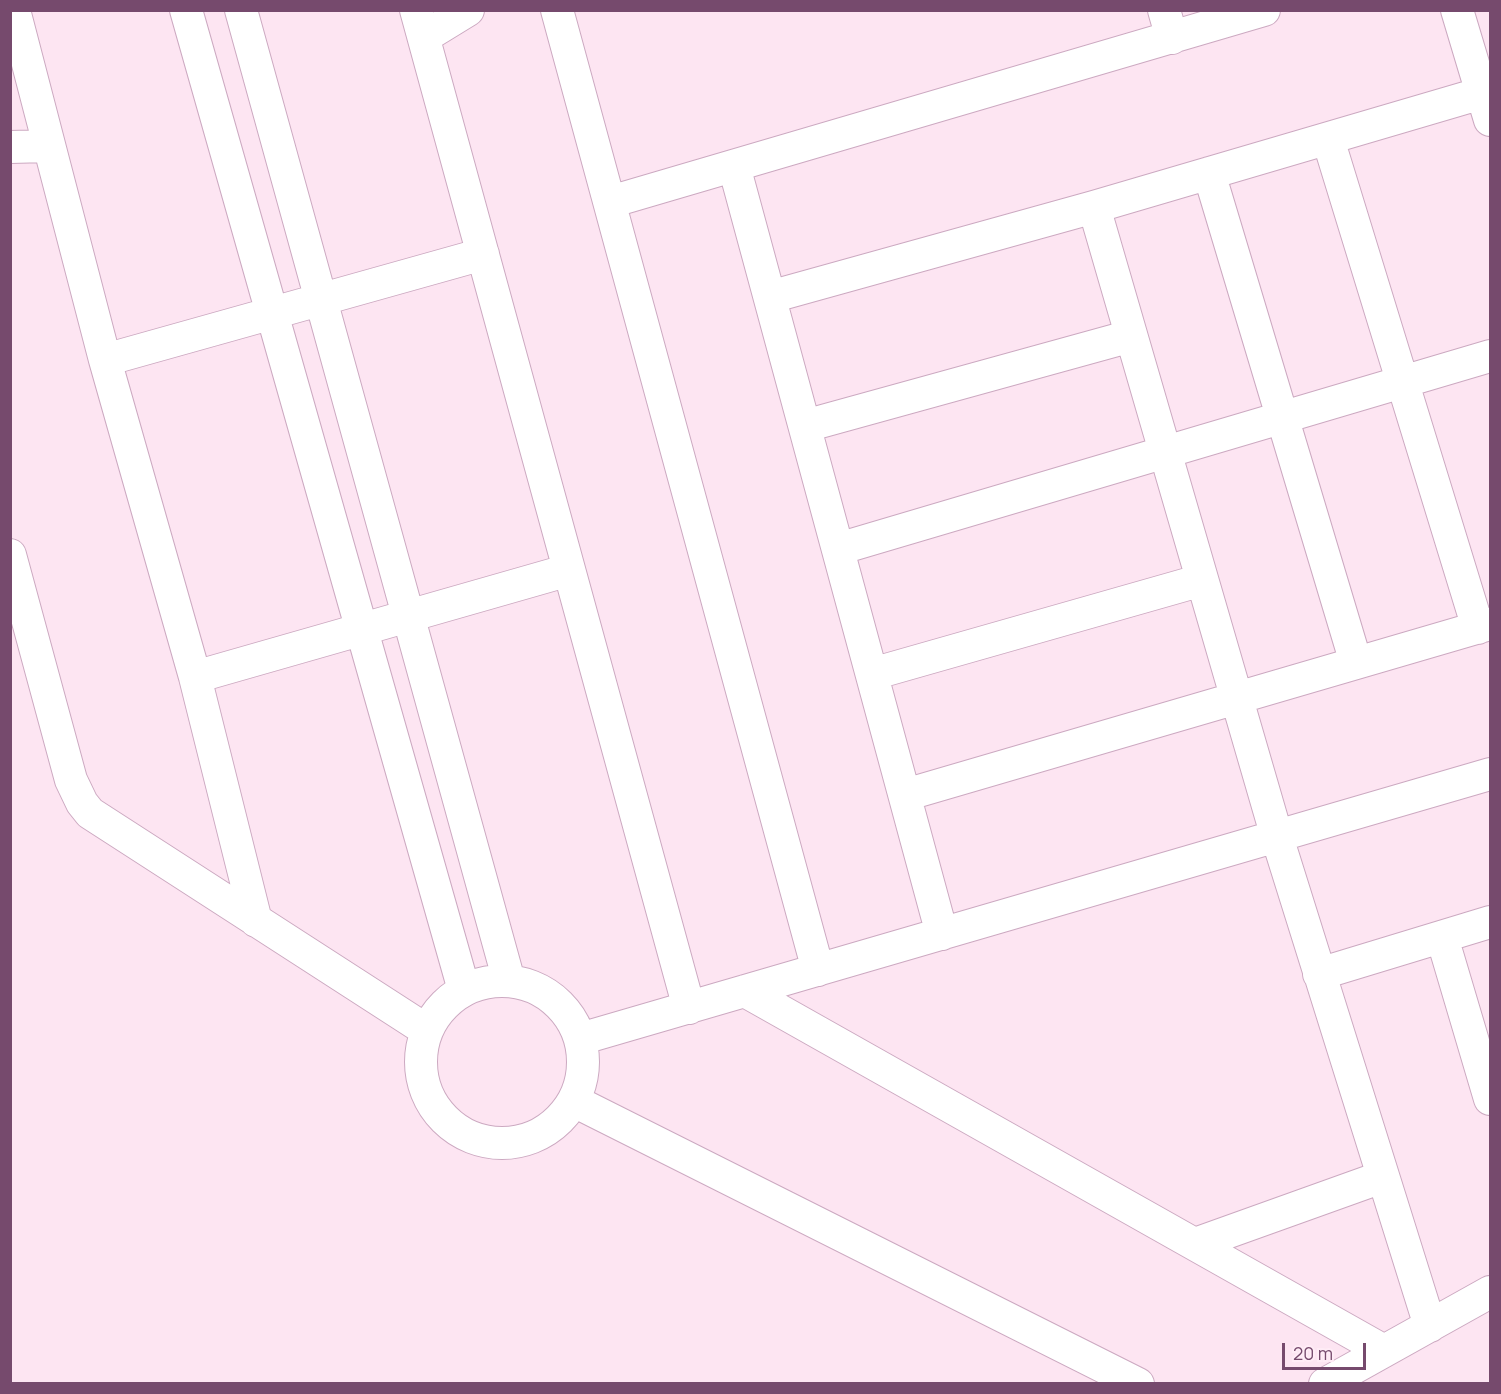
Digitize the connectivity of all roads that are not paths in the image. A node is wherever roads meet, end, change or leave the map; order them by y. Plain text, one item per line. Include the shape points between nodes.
1 (14, 10) edge
2 (186, 10) edge
3 (241, 10) edge
4 (468, 10) edge
5 (557, 10) edge
6 (1264, 10) edge
7 (1457, 10) edge
8 (420, 24) edge
9 (1168, 24) edge
10 (1486, 107) edge
11 (1328, 138) junction
12 (49, 146) junction
13 (10, 147) edge
14 (734, 166) junction
15 (1209, 173) junction
16 (610, 202) junction
17 (1094, 207) junction
18 (483, 254) junction
19 (770, 297) junction
20 (320, 300) junction
21 (272, 313) junction
22 (1131, 336) junction
23 (1491, 356) edge
24 (105, 360) junction
25 (1402, 382) junction
26 (1282, 418) junction
27 (805, 426) junction
28 (1165, 452) junction
29 (838, 549) junction
30 (10, 555) edge
31 (569, 570) junction
32 (1202, 580) junction
33 (408, 616) junction
34 (1484, 626) edge
35 (362, 629) junction
36 (1356, 663) junction
37 (872, 675) junction
38 (195, 677) junction
39 (1236, 698) junction
40 (1491, 774) edge
41 (905, 795) junction
42 (1277, 837) junction
43 (256, 921) junction
44 (1491, 922) edge
45 (942, 934) junction
46 (1442, 937) junction
47 (818, 970) junction
48 (1319, 974) junction
49 (509, 981) junction
50 (464, 990) junction
51 (745, 991) junction
52 (689, 1008) junction
53 (426, 1030) junction
54 (580, 1039) junction
55 (1491, 1099) edge
56 (574, 1101) junction
57 (1383, 1177) junction
58 (1195, 1244) junction
59 (1491, 1292) edge
60 (1430, 1326) junction
61 (1384, 1351) junction
62 (1138, 1383) edge
63 (1325, 1383) edge

1 - 12 street
2 - 21 street
3 - 20 street
4 - 8 street
5 - 16 street
6 - 9 street
7 - 10 street
8 - 18 street
9 - 14 street
10 - 11 street
11 - 15 street
11 - 25 street
12 - 13 street
12 - 24 street
14 - 16 street
14 - 19 street
15 - 17 street
15 - 26 street
16 - 47 street
17 - 19 street
17 - 22 street
18 - 20 street
18 - 31 street
19 - 27 street
20 - 21 street
20 - 33 street
21 - 24 street
21 - 35 street
22 - 27 street
22 - 28 street
23 - 25 street
24 - 38 street
25 - 26 street
25 - 34 street
26 - 28 street
26 - 36 street
27 - 29 street
28 - 29 street
28 - 32 street
29 - 37 street
30 - 43 street via 72,780 82,803 100,821
31 - 33 street
31 - 52 street
32 - 37 street
32 - 39 street
33 - 35 street
33 - 49 street
34 - 36 street
35 - 38 street
35 - 50 street
36 - 39 street
37 - 41 street
38 - 43 street
39 - 41 street
39 - 42 street
40 - 42 street
41 - 45 street
42 - 45 street
42 - 48 street
43 - 53 street
44 - 46 street
45 - 47 street
46 - 48 street
46 - 55 street
47 - 51 street
48 - 57 street
49 - 50 street via 486,982
49 - 54 street via 546,993 573,1022
50 - 53 street via 448,1000
51 - 52 street
51 - 58 street
52 - 54 street
53 - 56 street via 420,1052 427,1097 439,1116 456,1131 477,1141 522,1142 561,1119
54 - 56 street via 581,1081
56 - 62 street
57 - 58 street
57 - 60 street
58 - 61 street
59 - 60 street
60 - 61 street
61 - 63 street

